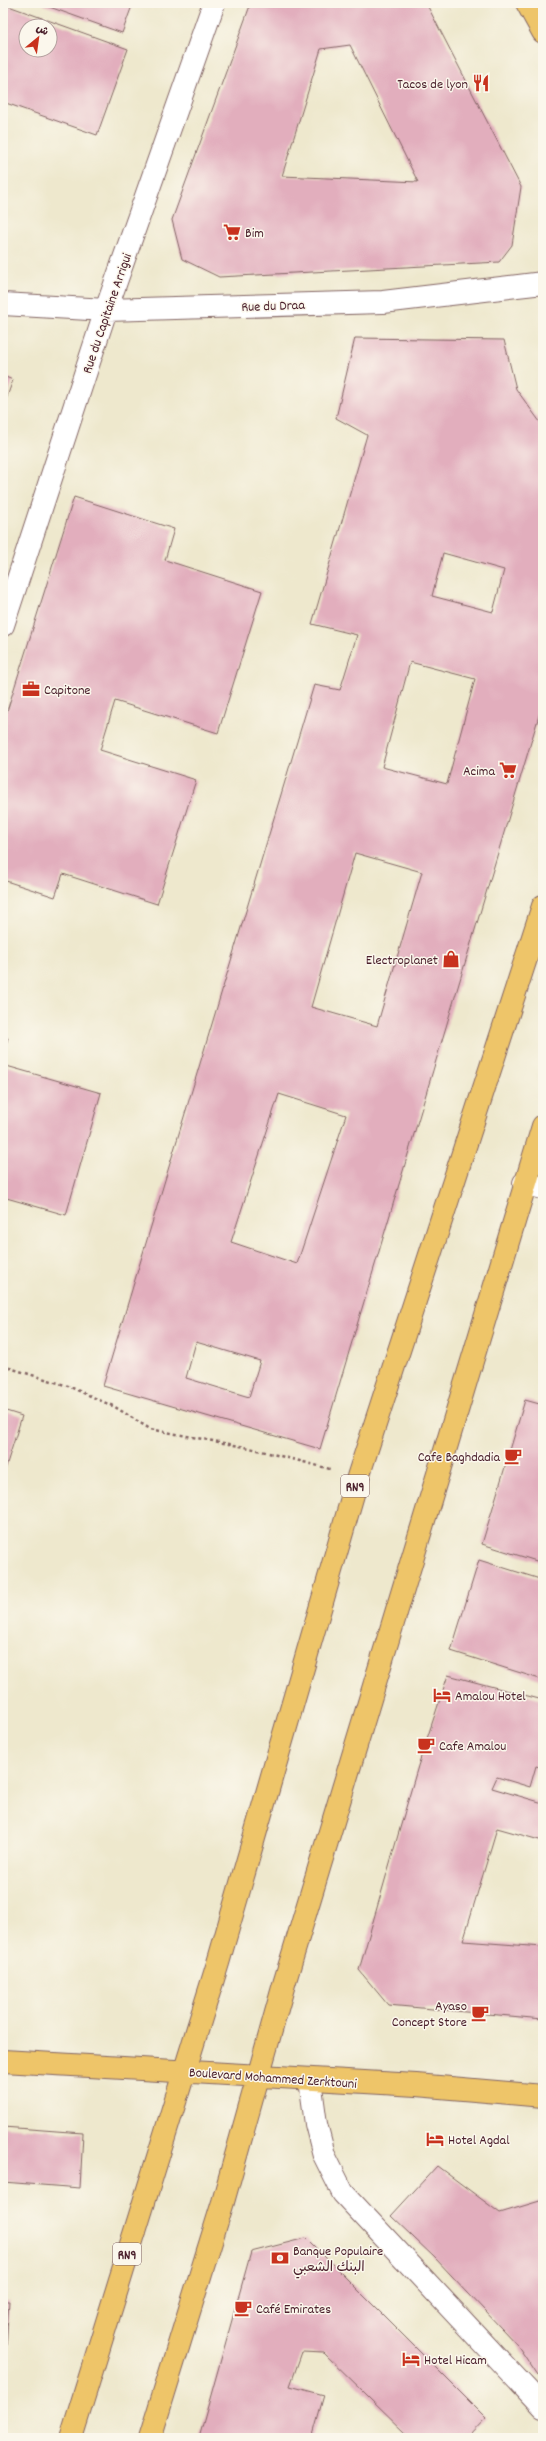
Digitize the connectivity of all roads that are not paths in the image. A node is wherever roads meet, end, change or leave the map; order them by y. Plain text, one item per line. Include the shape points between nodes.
1 (214, 3) edge
2 (527, 3) edge
3 (543, 32) edge
4 (543, 283) edge
5 (3, 304) edge
6 (106, 310) junction
7 (3, 625) edge
8 (543, 906) edge
9 (543, 1126) edge
10 (534, 1185) edge
11 (3, 2061) edge
12 (184, 2071) junction
13 (258, 2076) junction
14 (310, 2080) junction
15 (543, 2096) edge
16 (543, 2408) edge
17 (71, 2438) edge
18 (150, 2438) edge

1 - 6 street, Rue du Capitaine Arrigui
2 - 3 main road
4 - 6 street, Rue du Draa via 383,302
5 - 6 street, Rue du Draa
6 - 7 street, Rue du Capitaine Arrigui
8 - 12 main road, RN9 via 358,1477 218,1963
9 - 10 main road
10 - 13 main road via 286,1976
11 - 12 main road, Boulevard Mohammed Zerktouni
12 - 13 main road, Boulevard Mohammed Zerktouni
12 - 17 main road, RN9
13 - 14 main road, Boulevard Mohammed Zerktouni
13 - 18 main road via 223,2202
14 - 15 main road, Boulevard Mohammed Zerktouni via 416,2085
14 - 16 street via 317,2130 324,2155 343,2193

